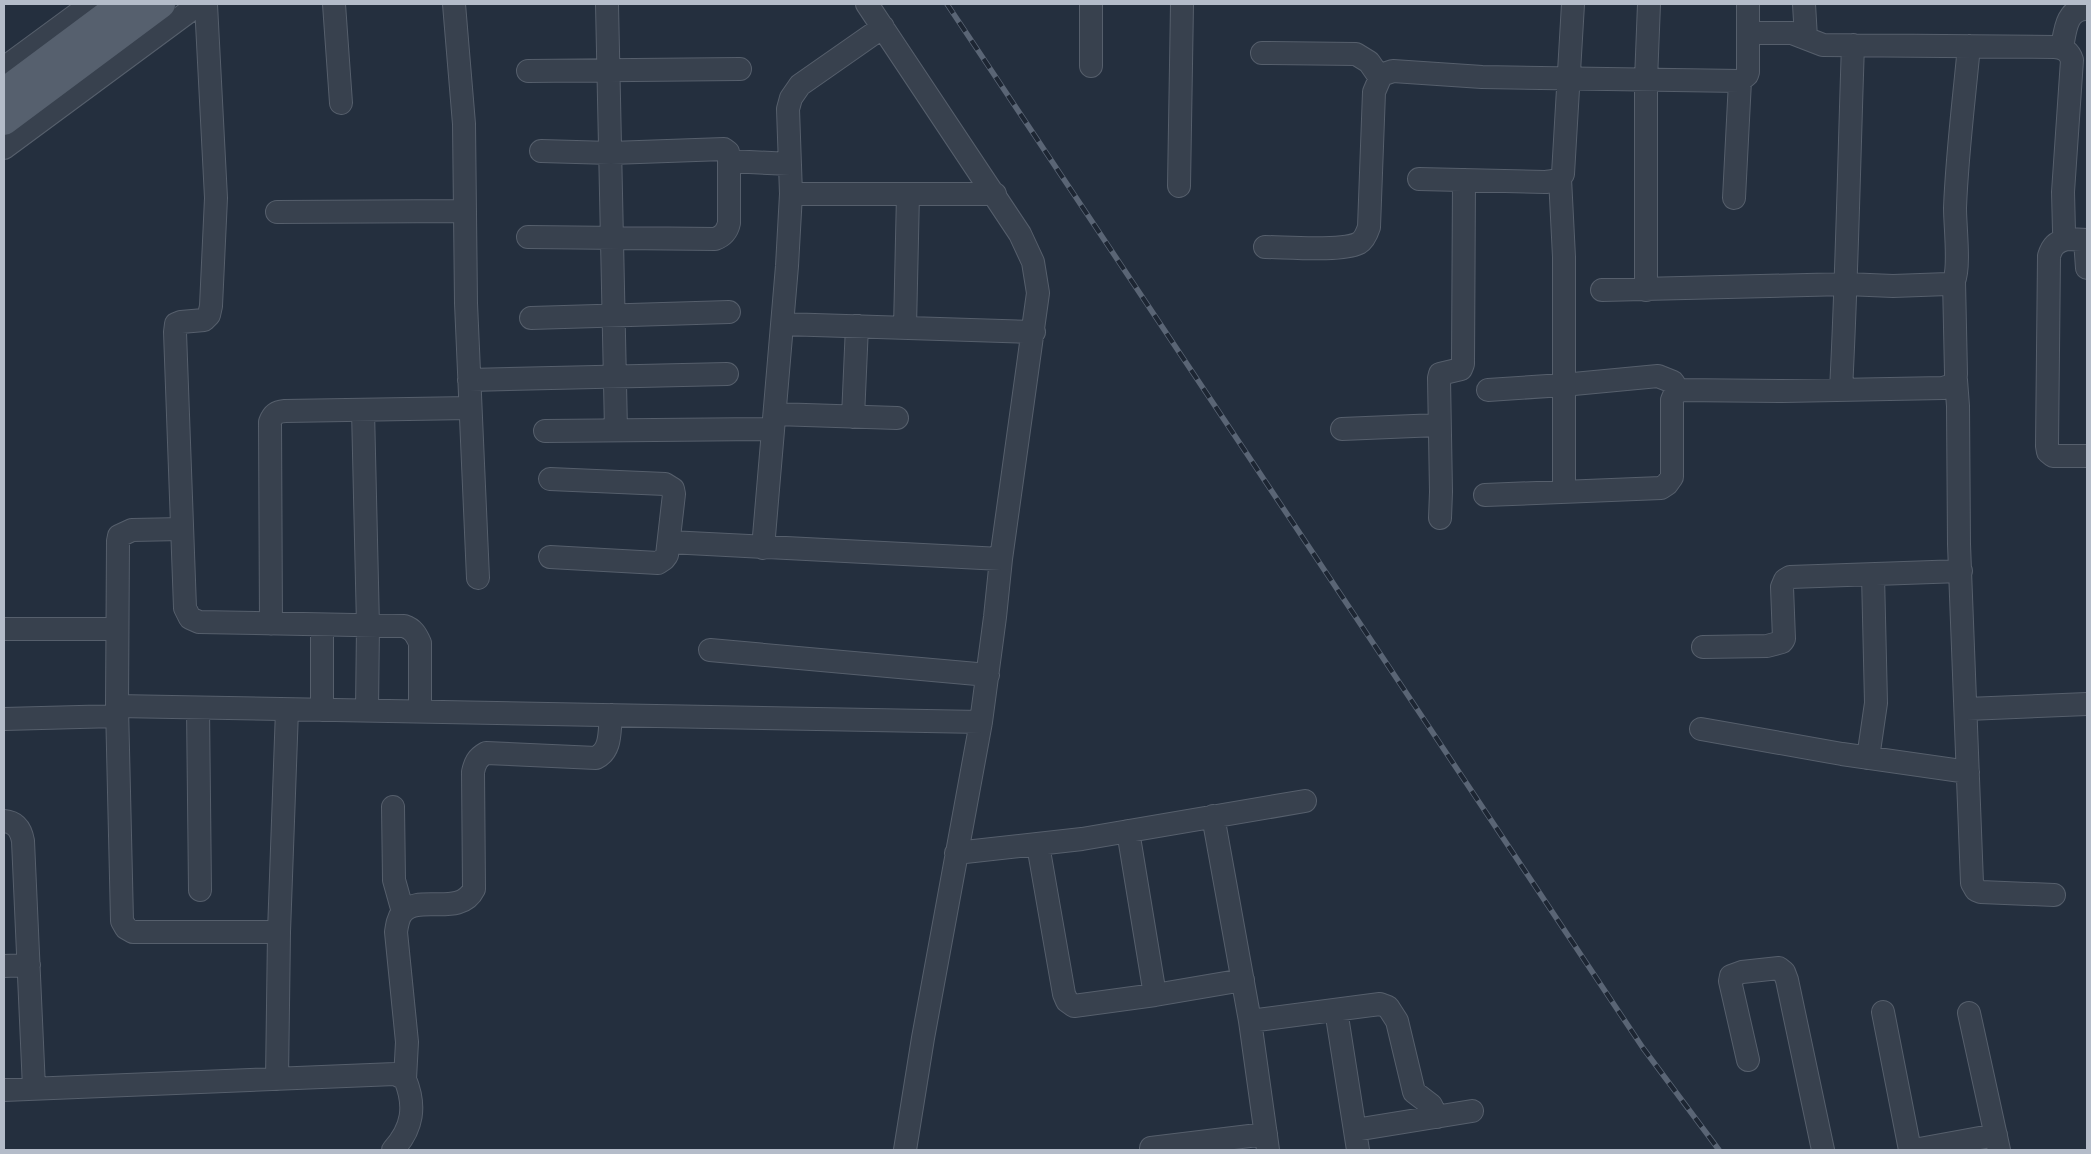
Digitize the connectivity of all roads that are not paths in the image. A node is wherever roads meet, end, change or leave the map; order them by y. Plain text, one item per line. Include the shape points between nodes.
1 (91, 4) edge
2 (122, 4) edge
3 (161, 4) edge
4 (199, 4) edge
5 (206, 4) edge
6 (334, 4) edge
7 (454, 4) edge
8 (607, 4) edge
9 (867, 4) edge
10 (1091, 4) edge
11 (1182, 4) edge
12 (1573, 4) edge
13 (1649, 4) edge
14 (1748, 4) edge
15 (1804, 4) edge
16 (2087, 9) edge
17 (883, 27) junction
18 (1748, 33) junction
19 (1806, 38) junction
20 (1853, 45) junction
21 (1969, 46) junction
22 (2062, 48) junction
23 (1262, 53) dead end
24 (1091, 66) dead end
25 (4, 68) edge
26 (740, 68) dead end
27 (609, 69) junction
28 (528, 71) dead end
29 (1380, 78) junction
30 (1569, 79) junction
31 (1646, 80) junction
32 (1740, 81) junction
33 (4, 92) edge
34 (341, 103) dead end
35 (4, 121) edge
36 (4, 148) edge
37 (541, 151) dead end
38 (611, 153) junction
39 (729, 161) junction
40 (790, 164) junction
41 (1560, 178) junction
42 (1419, 179) dead end
43 (1464, 180) junction
44 (1179, 186) dead end
45 (792, 194) junction
46 (908, 194) junction
47 (995, 194) junction
48 (1734, 198) dead end
49 (465, 211) junction
50 (277, 212) dead end
51 (528, 237) dead end
52 (613, 238) junction
53 (2080, 240) edge
54 (1265, 247) dead end
55 (2087, 268) edge
56 (1954, 281) junction
57 (1846, 284) junction
58 (1602, 290) dead end
59 (1646, 290) junction
60 (729, 312) dead end
61 (614, 314) junction
62 (531, 318) dead end
63 (783, 324) junction
64 (857, 326) junction
65 (905, 328) junction
66 (1034, 332) junction
67 (727, 374) dead end
68 (615, 378) junction
69 (469, 380) junction
70 (1956, 380) junction
71 (1563, 385) junction
72 (1488, 390) dead end
73 (1678, 390) junction
74 (1841, 390) junction
75 (470, 408) junction
76 (363, 410) junction
77 (852, 417) junction
78 (897, 418) dead end
79 (774, 421) junction
80 (1438, 425) junction
81 (1342, 429) dead end
82 (616, 430) junction
83 (545, 431) dead end
84 (2087, 456) edge
85 (550, 479) dead end
86 (1564, 492) junction
87 (1486, 495) dead end
88 (1440, 518) dead end
89 (182, 530) junction
90 (669, 542) junction
91 (763, 548) junction
92 (550, 557) dead end
93 (1001, 559) junction
94 (1961, 571) junction
95 (1873, 575) junction
96 (478, 578) dead end
97 (271, 624) junction
98 (322, 625) junction
99 (368, 626) junction
100 (4, 629) edge
101 (116, 629) junction
102 (1703, 647) dead end
103 (710, 650) dead end
104 (988, 675) junction
105 (2087, 704) edge
106 (198, 708) junction
107 (1967, 709) junction
108 (287, 710) junction
109 (322, 710) junction
110 (367, 710) junction
111 (117, 711) junction
112 (420, 712) junction
113 (610, 715) junction
114 (4, 719) edge
115 (981, 722) junction
116 (1702, 729) dead end
117 (1868, 758) junction
118 (1968, 772) junction
119 (1305, 801) dead end
120 (393, 806) dead end
121 (1213, 816) junction
122 (4, 821) edge
123 (1128, 831) junction
124 (1038, 845) junction
125 (956, 853) junction
126 (200, 890) dead end
127 (2054, 895) dead end
128 (403, 912) junction
129 (279, 932) junction
130 (30, 965) junction
131 (4, 966) edge
132 (1243, 980) junction
133 (1156, 995) junction
134 (1336, 1010) junction
135 (1883, 1012) dead end
136 (1968, 1013) dead end
137 (1250, 1021) junction
138 (1748, 1060) dead end
139 (277, 1079) junction
140 (405, 1079) junction
141 (34, 1088) junction
142 (4, 1090) edge
143 (1472, 1111) dead end
144 (1437, 1116) junction
145 (1356, 1140) edge
146 (1267, 1142) edge
147 (1998, 1143) edge
148 (1151, 1148) dead end
149 (393, 1150) edge
150 (905, 1150) edge
151 (1823, 1150) edge
152 (1910, 1150) edge
153 (1914, 1150) edge

1 - 25 street
2 - 33 main road
3 - 35 main road
4 - 36 street
5 - 89 street via 216,220 209,315 204,320 176,324 174,332
6 - 34 street
7 - 49 street via 463,105
8 - 27 street
9 - 17 street
10 - 24 street
11 - 44 street
12 - 30 street
13 - 31 street
14 - 18 street
15 - 19 street
16 - 22 street via 2077,10 2070,16
17 - 40 street via 815,73 800,85 791,98 788,109
17 - 47 street
18 - 19 street via 1792,33
18 - 32 street via 1748,72
19 - 20 street via 1822,44
20 - 21 street
20 - 57 street
21 - 22 street
21 - 56 street via 1957,181 1957,275
22 - 53 street via 2072,60 2063,192 2064,231
23 - 29 street via 1356,54 1369,62
26 - 27 street
27 - 28 street
27 - 38 street
29 - 30 street via 1394,71 1409,71
29 - 54 street via 1374,92 1369,227 1366,235 1359,243 1342,247
30 - 31 street
30 - 41 street
31 - 32 street
31 - 59 street
32 - 48 street
37 - 38 street
38 - 39 street via 724,150 728,152
38 - 52 street
39 - 40 street
39 - 52 street via 729,223 722,236 715,239
40 - 45 street
41 - 43 street via 1545,182
41 - 71 street via 1564,257
42 - 43 street
43 - 80 street via 1462,364 1460,369 1440,374
45 - 46 street
45 - 63 street
46 - 47 street
46 - 65 street
47 - 66 street via 1034,262 1038,294
49 - 50 street
49 - 69 street
51 - 52 street
52 - 61 street
53 - 55 street
53 - 84 street via 2059,242 2052,247 2049,256 2047,446 2053,456
56 - 57 street via 1902,286
56 - 70 street
57 - 59 street
57 - 74 street
58 - 59 street
60 - 61 street
61 - 62 street
61 - 68 street
63 - 64 street
63 - 79 street
64 - 65 street
64 - 77 street
65 - 66 street
66 - 93 street
67 - 68 street
68 - 69 street
68 - 82 street
69 - 75 street
70 - 74 street via 1943,388
70 - 94 street
71 - 72 street
71 - 73 street via 1658,376 1673,382
71 - 86 street
73 - 74 street
73 - 86 street via 1672,400 1672,477 1667,484 1660,488
75 - 76 street
75 - 96 street
76 - 97 street via 278,411 273,415 270,422
76 - 99 street
77 - 78 street
77 - 79 street
79 - 82 street
79 - 91 street
80 - 81 street
80 - 88 street
82 - 83 street
85 - 90 street via 670,486 674,494
86 - 87 street
89 - 97 street via 184,608 190,618 199,622
89 - 101 street via 132,530 119,536
90 - 91 street
90 - 92 street via 667,555 658,562
91 - 93 street
93 - 104 street
94 - 95 street
94 - 107 street
95 - 102 street via 1790,577 1782,587 1782,642 1767,646
95 - 117 street via 1876,703
97 - 98 street
98 - 99 street
98 - 109 street
99 - 110 street
99 - 112 street via 404,626 417,635 420,643
100 - 101 street
101 - 111 street
103 - 104 street
104 - 115 street
105 - 107 street
106 - 108 street
106 - 111 street
106 - 126 street
107 - 118 street
108 - 109 street
108 - 129 street
109 - 110 street
110 - 112 street
111 - 114 street
111 - 129 street via 122,921 126,928 133,932
112 - 113 street
113 - 115 street
113 - 128 street via 608,747 596,758 486,753 479,757 473,772 474,889 462,903 412,906
115 - 125 street
116 - 117 street
117 - 118 street
118 - 127 street via 1971,878 1974,887 1981,892
119 - 121 street
120 - 128 street via 394,880
121 - 123 street
121 - 132 street
122 - 130 street via 15,824 24,841
123 - 124 street
123 - 133 street
124 - 125 street
124 - 133 street via 1067,1001 1081,1006
125 - 150 street
128 - 140 street via 396,932 406,1042
129 - 139 street
130 - 131 street
130 - 141 street
132 - 133 street
132 - 137 street
134 - 137 street
134 - 144 street via 1380,1004 1388,1007 1397,1021 1414,1092 1432,1105
134 - 145 street
135 - 152 street
136 - 147 street
137 - 146 street
138 - 151 street via 1731,976 1779,968 1787,980
139 - 140 street via 395,1074
139 - 141 street
140 - 149 street via 410,1091 411,1115 408,1129
141 - 142 street
143 - 144 street
144 - 145 street
146 - 148 street
147 - 153 street

